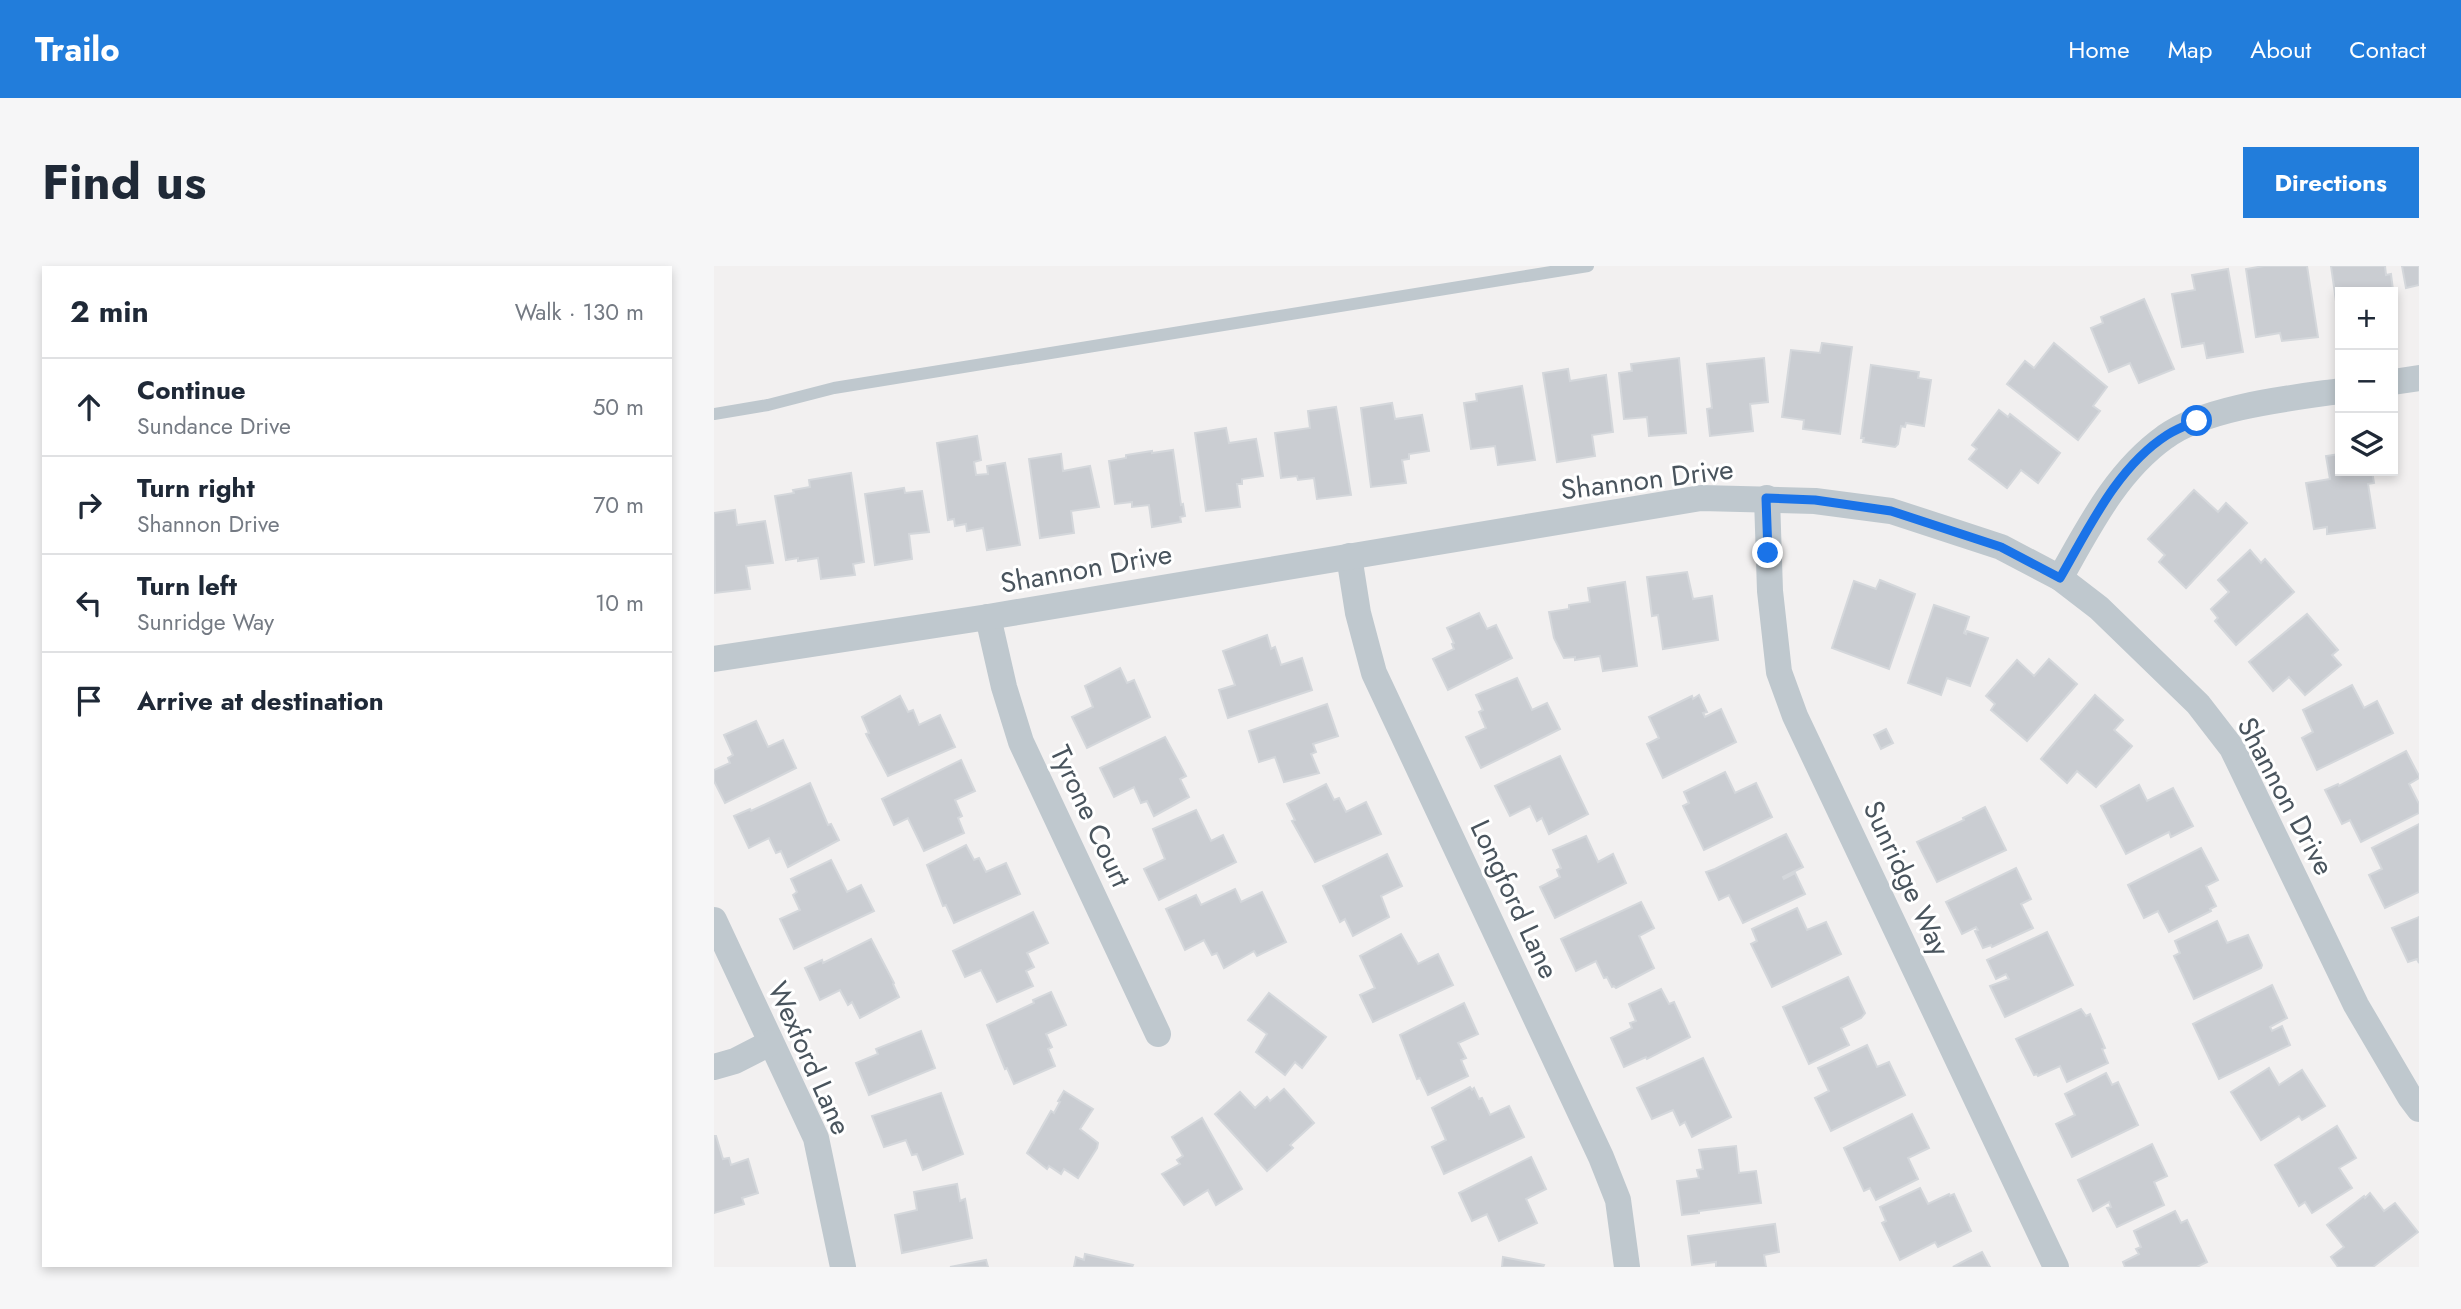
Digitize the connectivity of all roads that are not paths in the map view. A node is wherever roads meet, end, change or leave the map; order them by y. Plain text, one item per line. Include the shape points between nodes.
1 (1588, 266) edge
2 (2419, 378) edge
3 (2398, 382) edge
4 (2335, 392) edge
5 (714, 414) edge
6 (1766, 498) junction
7 (1349, 556) junction
8 (2060, 578) junction
9 (988, 617) junction
10 (714, 659) edge
11 (714, 920) edge
12 (1158, 1034) dead end
13 (770, 1043) junction
14 (714, 1067) edge
15 (2419, 1109) edge
16 (843, 1267) edge
17 (1628, 1267) edge
18 (2056, 1267) edge

1 - 5 lane via 834,388
2 - 3 street
4 - 8 street via 2256,404 2166,435 2137,460 2105,500
6 - 7 street, Shannon Drive via 1701,498
6 - 8 street, Shannon Drive via 1891,511 2001,547
6 - 18 street, Sunridge Way via 1779,672 1795,716
7 - 9 street, Shannon Drive
7 - 17 street, Longford Lane via 1374,673 1601,1157 1618,1200
8 - 15 street, Shannon Drive via 2147,653 2198,704 2232,748 2356,1005
9 - 10 street, Shannon Drive
9 - 12 street, Tyrone Court via 1021,741
11 - 13 street, Wexford Lane
13 - 14 street
13 - 16 street, Wexford Lane via 816,1138

